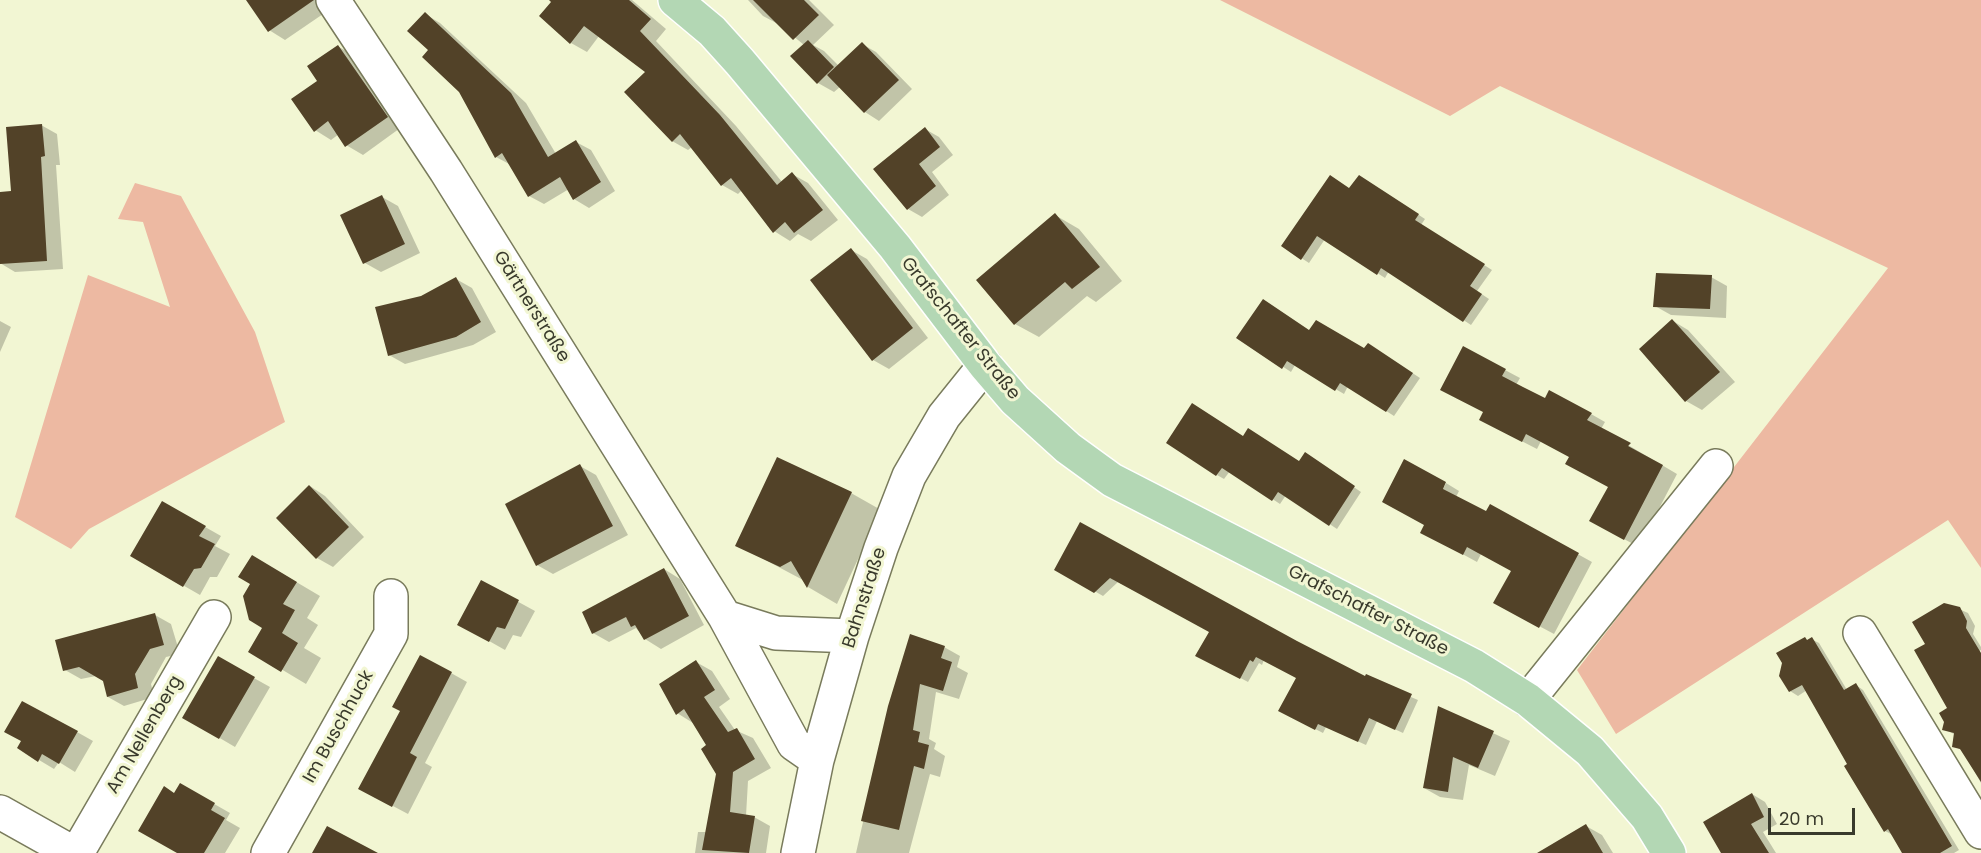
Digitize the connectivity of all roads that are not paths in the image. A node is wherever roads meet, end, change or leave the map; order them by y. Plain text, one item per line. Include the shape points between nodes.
1 (333, 0) edge
2 (675, 0) edge
3 (985, 364) junction
4 (1716, 466) dead end
5 (391, 596) dead end
6 (214, 617) dead end
7 (724, 617) junction
8 (1860, 633) dead end
9 (852, 636) junction
10 (1528, 700) junction
11 (816, 760) junction
12 (0, 812) edge
13 (1981, 832) edge
14 (75, 853) edge
15 (268, 853) edge
16 (798, 853) edge
17 (1670, 853) edge

1 - 7 street, Gärtnerstraße via 446,171
2 - 3 main road, Grafschafter Straße via 740,63 895,248
3 - 9 street, Bahnstraße via 944,416 909,476
3 - 10 main road, Grafschafter Straße via 1016,400 1068,448 1112,480 1474,666
4 - 10 street
5 - 15 street, Im Buschhuck via 391,634
6 - 14 street, Am Nellenberg
7 - 9 street via 776,633
7 - 11 street, Gärtnerstraße via 794,744
8 - 13 street
9 - 11 street, Bahnstraße
10 - 17 main road, Grafschafter Straße via 1590,751 1647,817
11 - 16 street, Bahnstraße
12 - 14 street, Am Nellenberg

